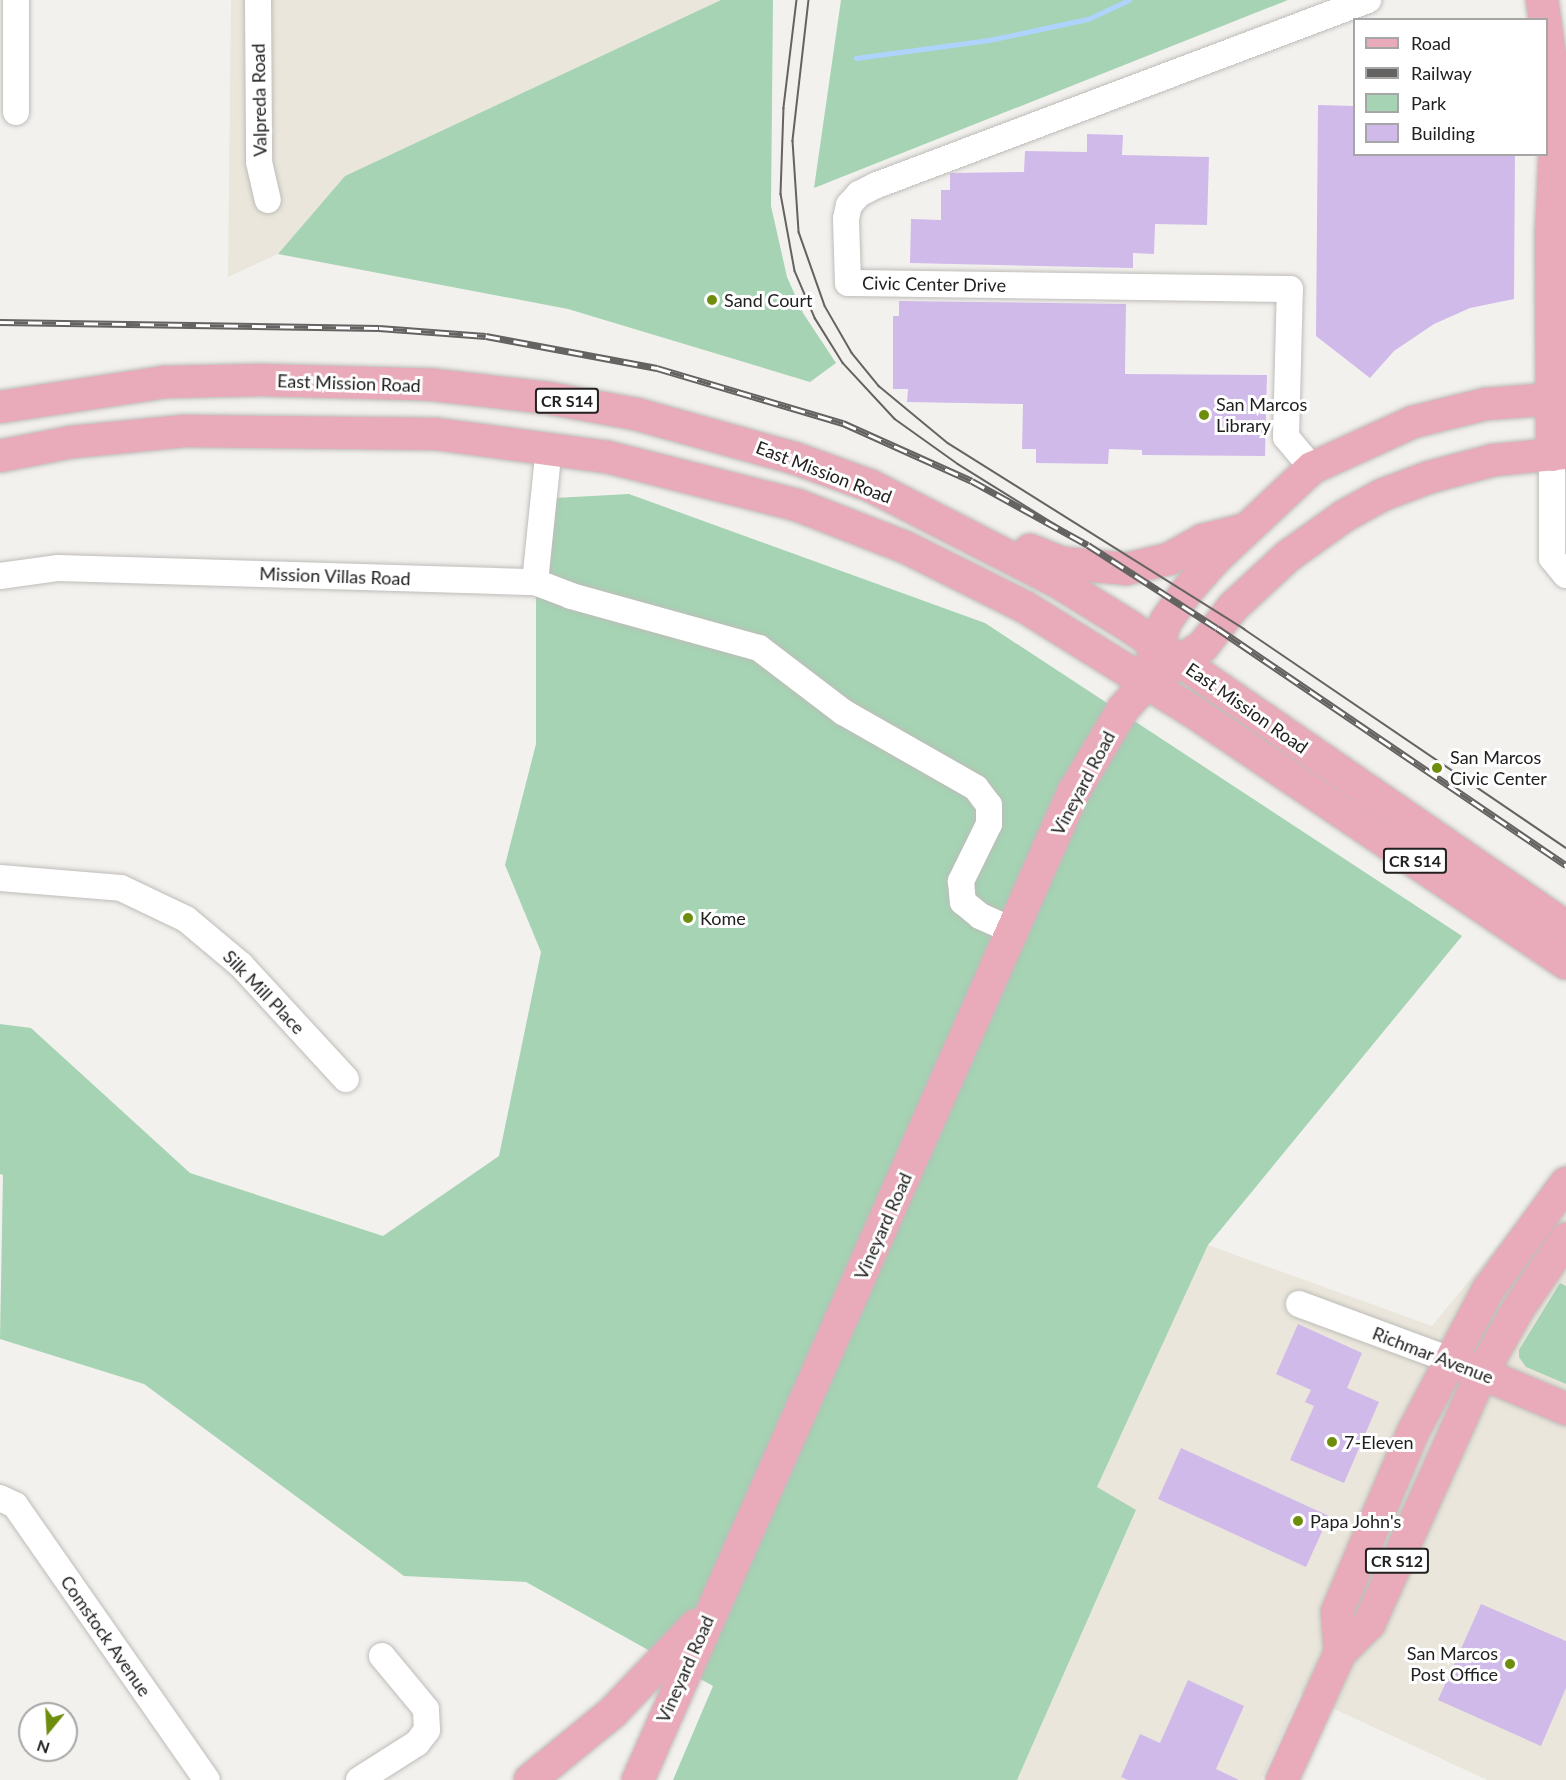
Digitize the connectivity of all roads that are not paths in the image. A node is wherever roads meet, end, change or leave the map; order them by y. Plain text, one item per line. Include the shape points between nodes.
1 (16, 0) edge
2 (258, 0) edge
3 (1368, 0) edge
4 (1542, 0) edge
5 (1545, 18) edge
6 (1548, 41) edge
7 (16, 112) dead end
8 (268, 200) dead end
9 (1559, 399) edge
10 (0, 407) edge
11 (549, 447) junction
12 (1559, 454) edge
13 (0, 456) edge
14 (1312, 468) junction
15 (871, 486) junction
16 (1247, 529) junction
17 (1566, 575) edge
18 (0, 576) edge
19 (536, 582) junction
20 (1155, 644) junction
21 (1181, 663) junction
22 (1147, 682) junction
23 (0, 878) edge
24 (1566, 927) edge
25 (1013, 931) junction
26 (1566, 963) edge
27 (346, 1079) dead end
28 (1566, 1183) edge
29 (1566, 1239) edge
30 (1299, 1304) dead end
31 (1450, 1360) junction
32 (1482, 1372) junction
33 (1566, 1409) edge
34 (0, 1498) edge
35 (713, 1607) junction
36 (1340, 1653) junction
37 (382, 1656) dead end
38 (207, 1780) edge
39 (359, 1780) edge
40 (530, 1780) edge
41 (638, 1780) edge
42 (1282, 1780) edge

1 - 7 street
2 - 8 street, Valpreda Road via 259,162
3 - 14 street, Civic Center Drive via 877,185 859,194 849,205 846,219 848,283 1290,289 1286,438
4 - 5 main road
6 - 9 main road via 1557,103 1551,236
9 - 12 main road
9 - 14 main road via 1486,404 1413,422
10 - 15 main road, East Mission Road / CR S14 via 166,382 260,380 434,385 548,398 636,414 742,441
11 - 13 main road, East Mission Road / CR S14 via 436,434 243,429 126,435
11 - 19 street
11 - 22 main road, East Mission Road / CR S14 via 663,470 797,505 852,525 1025,607
12 - 17 street via 1552,558
12 - 21 main road via 1494,460 1430,477 1382,495 1344,516 1288,556 1233,607 1203,646
14 - 16 main road
15 - 16 main road via 989,528 1034,552 1087,567 1126,569 1160,561 1203,540
15 - 20 main road, East Mission Road / CR S14 via 1058,582
16 - 20 main road via 1186,592
18 - 19 street, Mission Villas Road via 58,568
19 - 25 street via 571,596 759,648 843,712 976,788 989,805 989,824 961,881 963,902 980,916
20 - 21 main road, East Mission Road / CR S14
20 - 22 main road
21 - 22 main road
21 - 24 main road, East Mission Road / CR S14
22 - 25 main road, Vineyard Road via 1123,709 1073,793
22 - 26 main road, East Mission Road / CR S14
23 - 27 street, Silk Mill Place via 121,888 186,919 241,964
25 - 35 main road, Vineyard Road
28 - 31 main road, CR S12 via 1494,1283
29 - 32 main road, CR S12 via 1518,1309
30 - 31 street, Richmar Avenue
31 - 32 main road, Richmar Avenue
31 - 36 main road, CR S12 via 1413,1432 1337,1612
32 - 33 main road, Richmar Avenue
32 - 36 main road, CR S12 via 1369,1624
34 - 38 street, Comstock Avenue via 15,1505
35 - 40 main road via 613,1712
35 - 41 main road, Vineyard Road
36 - 42 main road, CR S12
37 - 39 street via 426,1709 427,1730 417,1743

